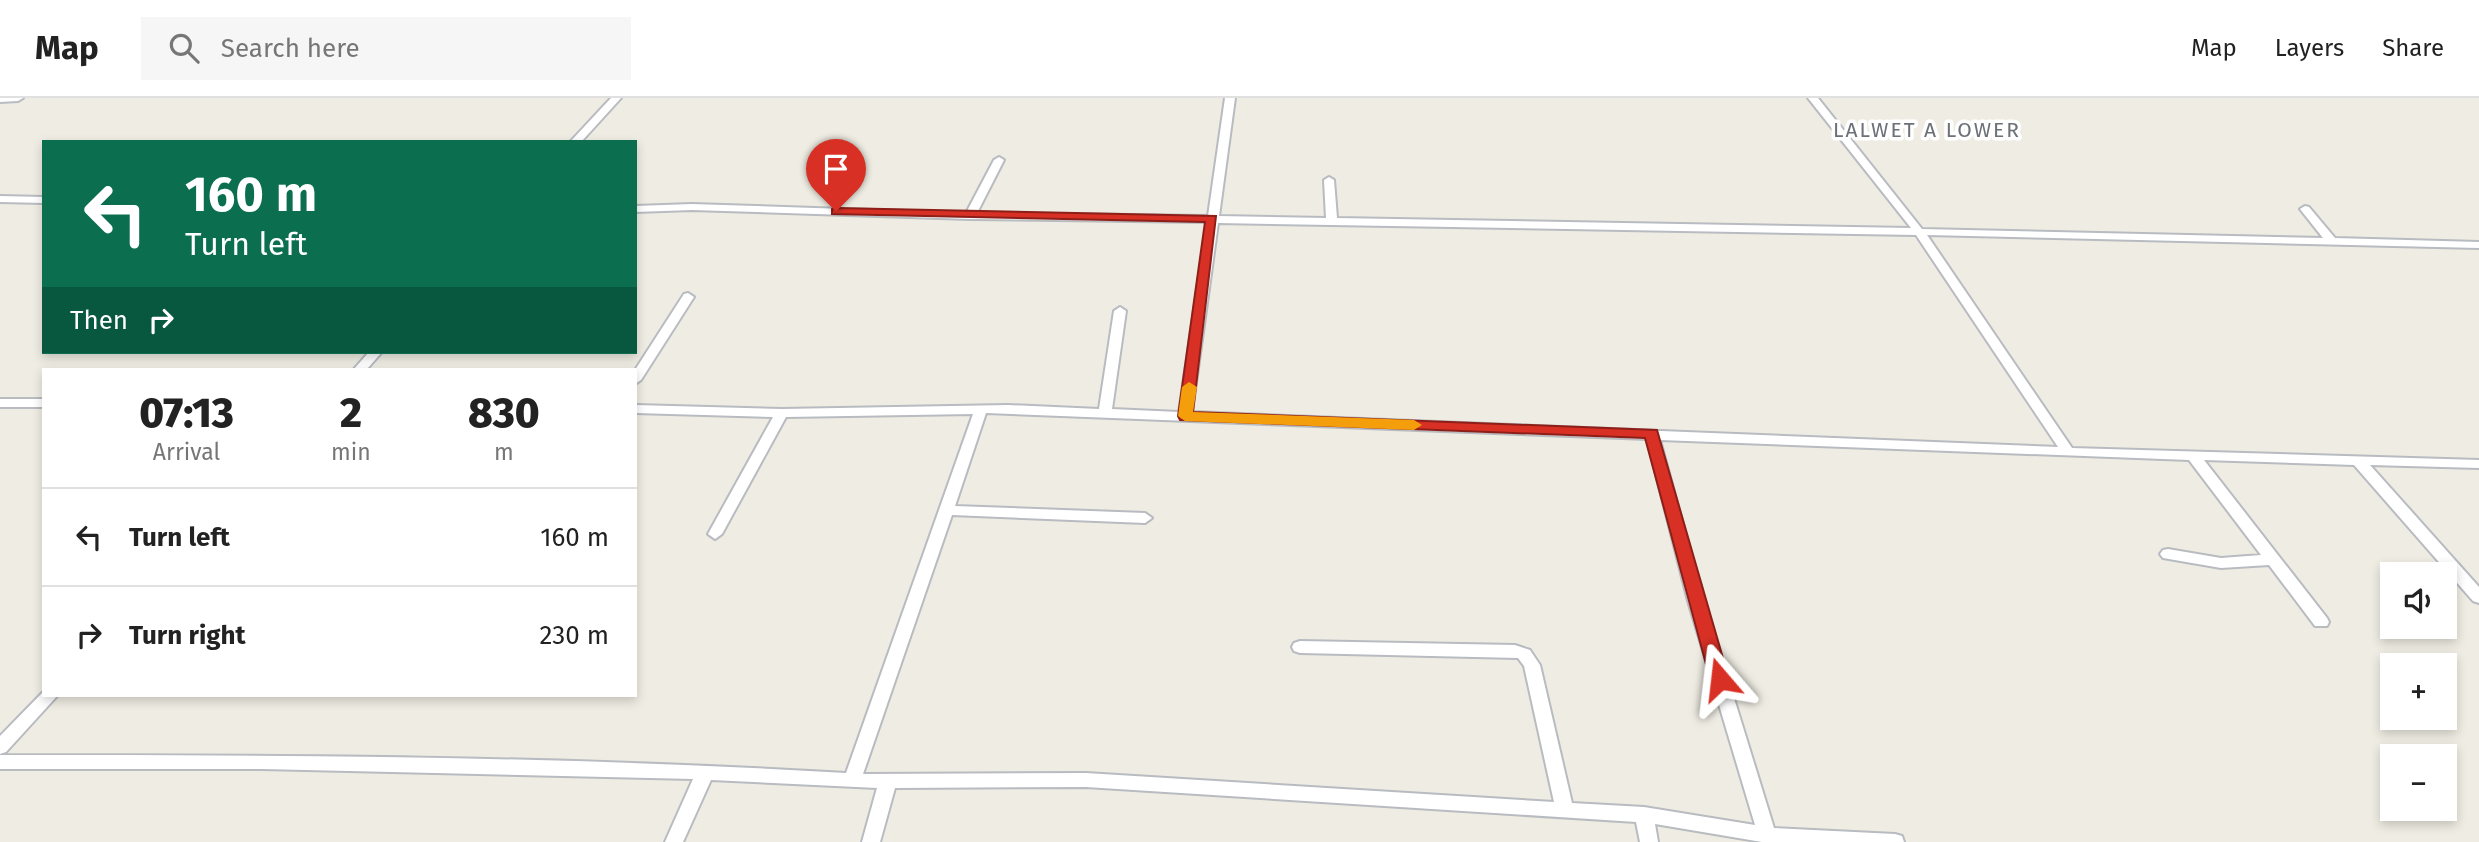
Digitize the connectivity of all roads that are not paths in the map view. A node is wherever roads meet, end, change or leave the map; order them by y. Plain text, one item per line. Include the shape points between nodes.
1 (18, 98) edge
2 (616, 98) edge
3 (1230, 98) edge
4 (1813, 98) edge
5 (1, 100) edge
6 (577, 140) edge
7 (999, 160) dead end
8 (1329, 180) dead end
9 (0, 199) edge
10 (42, 200) edge
11 (637, 209) edge
12 (2305, 209) dead end
13 (970, 216) junction
14 (1212, 219) junction
15 (1332, 221) junction
16 (1920, 233) junction
17 (2331, 240) junction
18 (2479, 245) edge
19 (688, 297) dead end
20 (1120, 311) dead end
21 (374, 354) edge
22 (361, 368) edge
23 (637, 377) edge
24 (0, 403) edge
25 (42, 403) edge
26 (637, 409) edge
27 (981, 410) junction
28 (782, 413) junction
29 (1105, 413) junction
30 (1185, 416) junction
31 (1652, 434) junction
32 (2068, 452) junction
33 (2193, 456) junction
34 (2359, 462) junction
35 (2479, 464) edge
36 (946, 510) junction
37 (1145, 518) dead end
38 (715, 534) dead end
39 (2168, 554) dead end
40 (2271, 560) junction
41 (2479, 597) edge
42 (2321, 622) dead end
43 (1300, 647) dead end
44 (48, 697) edge
45 (0, 747) edge
46 (0, 762) edge
47 (705, 772) junction
48 (852, 781) junction
49 (888, 781) junction
50 (1564, 810) junction
51 (1644, 816) junction
52 (1767, 835) junction
53 (674, 842) edge
54 (872, 842) edge
55 (1649, 842) edge
56 (1895, 842) edge

1 - 5 street
2 - 6 street
3 - 14 street
4 - 16 street
7 - 13 street
8 - 15 street
9 - 10 street
11 - 13 street
12 - 17 street
13 - 14 street
14 - 15 street
14 - 30 street
15 - 16 street
16 - 17 street
16 - 32 street
17 - 18 street
19 - 23 street
20 - 29 street
21 - 22 street
24 - 25 street
26 - 28 street
27 - 28 street
27 - 29 street
27 - 36 street
28 - 38 street
29 - 30 street
30 - 31 street
31 - 32 street
31 - 52 street via 1696,601
32 - 33 street
33 - 34 street
33 - 40 street
34 - 35 street
34 - 41 street
36 - 37 street
36 - 48 street
39 - 40 street via 2221,563
40 - 42 street
43 - 50 street via 1524,654 1532,664
44 - 45 street
46 - 47 street via 262,762
47 - 48 street
47 - 53 street
48 - 49 street
49 - 50 street via 1086,780
49 - 54 street
50 - 51 street
51 - 52 street
51 - 55 street
52 - 56 street

